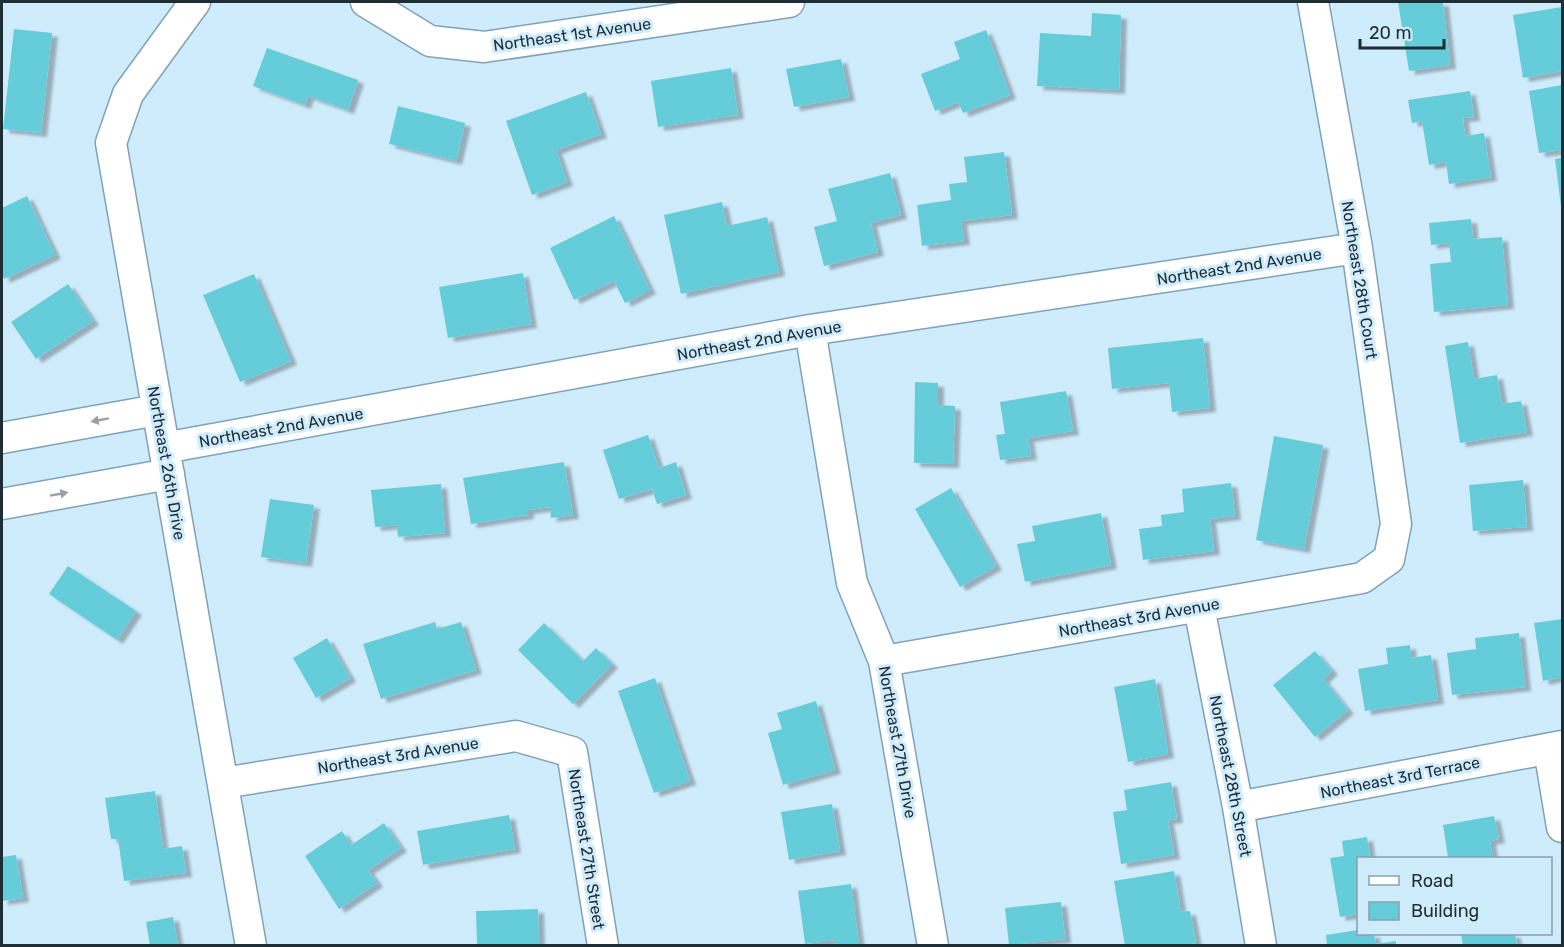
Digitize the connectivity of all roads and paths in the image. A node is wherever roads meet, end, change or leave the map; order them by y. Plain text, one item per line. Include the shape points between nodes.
1 (195, 2) edge
2 (366, 2) edge
3 (789, 2) edge
4 (1313, 2) edge
5 (1357, 248) junction
6 (810, 330) junction
7 (157, 410) junction
8 (2, 438) edge
9 (166, 461) junction
10 (2, 504) edge
11 (1389, 559) joint
12 (1199, 608) junction
13 (884, 661) junction
14 (1556, 747) edge
15 (572, 752) joint
16 (223, 783) junction
17 (1238, 807) junction
18 (1563, 827) edge
19 (251, 945) edge
20 (603, 945) edge
21 (933, 945) edge
22 (1261, 945) edge

1 - 7 street, Northeast 26th Drive via 128,93 111,144
2 - 3 street, Northeast 1st Avenue via 430,41 484,47
4 - 5 street, Northeast 28th Court
5 - 6 street, Northeast 2nd Avenue
5 - 11 street, Northeast 28th Court via 1396,524
6 - 9 street, Northeast 2nd Avenue
6 - 13 street, Northeast 27th Drive via 852,583
7 -> 8 street
7 - 9 street, Northeast 26th Drive
10 -> 9 street, Northeast 2nd Avenue
9 - 16 street, Northeast 26th Drive
11 - 12 street, Northeast 3rd Avenue via 1362,578
12 - 13 street, Northeast 3rd Avenue
12 - 17 street, Northeast 28th Street
13 - 21 street, Northeast 27th Drive
14 - 17 street, Northeast 3rd Terrace
14 - 18 street
15 - 16 street, Northeast 3rd Avenue via 516,736
15 - 20 street, Northeast 27th Street
16 - 19 street, Northeast 26th Drive
17 - 22 street, Northeast 28th Street

